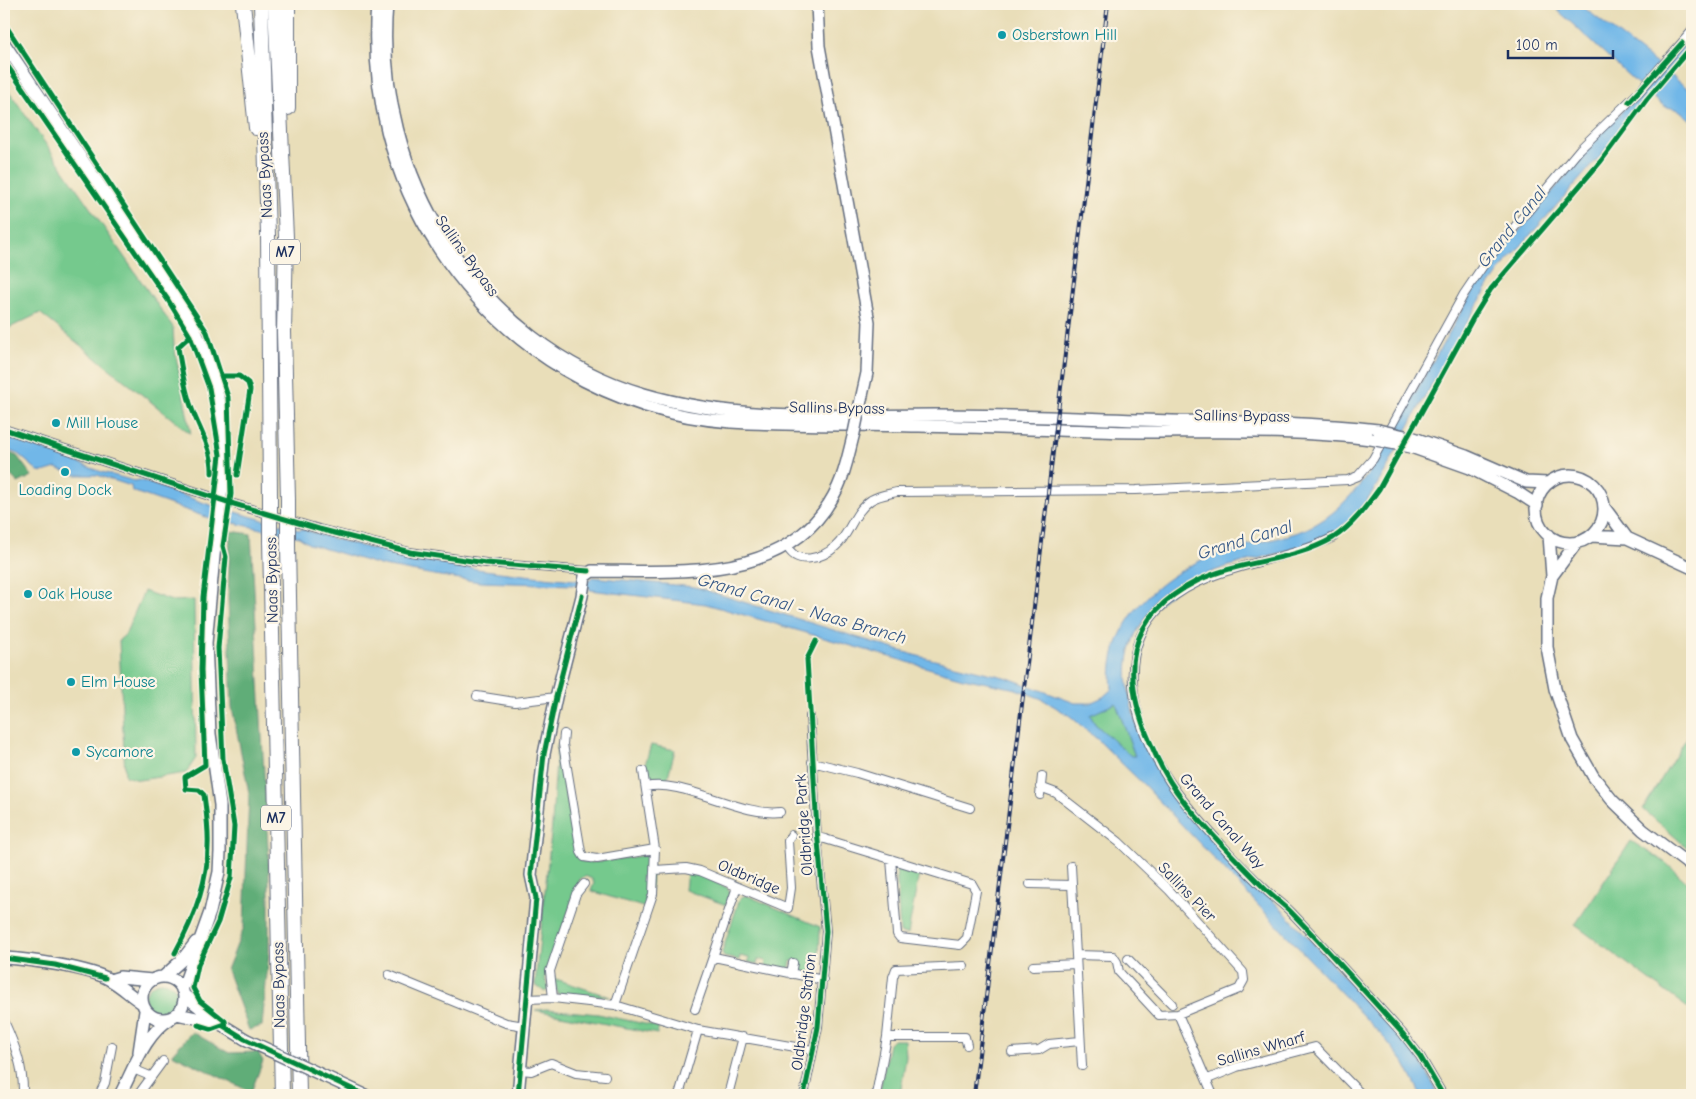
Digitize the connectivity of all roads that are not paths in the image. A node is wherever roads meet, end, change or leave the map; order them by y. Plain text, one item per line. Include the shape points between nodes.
1 (243, 4) edge
2 (261, 4) edge
3 (275, 4) edge
4 (288, 4) edge
5 (377, 4) edge
6 (387, 4) edge
7 (817, 4) edge
8 (1692, 32) edge
9 (4, 43) edge
10 (270, 331) junction
11 (284, 332) junction
12 (4, 429) edge
13 (1375, 435) junction
14 (1413, 442) junction
15 (1548, 483) junction
16 (1537, 506) junction
17 (1604, 507) junction
18 (1549, 535) junction
19 (1591, 536) junction
20 (1334, 537) dead end
21 (1627, 538) junction
22 (1577, 542) junction
23 (787, 546) junction
24 (1692, 568) edge
25 (587, 574) junction
26 (1552, 576) junction
27 (477, 696) dead end
28 (556, 697) junction
29 (810, 716) dead end
30 (564, 734) dead end
31 (812, 762) junction
32 (643, 771) dead end
33 (1042, 776) dead end
34 (646, 787) junction
35 (970, 808) dead end
36 (780, 812) dead end
37 (791, 835) dead end
38 (817, 837) junction
39 (655, 849) junction
40 (891, 859) junction
41 (1071, 866) dead end
42 (1692, 867) edge
43 (656, 870) junction
44 (584, 884) dead end
45 (1030, 884) dead end
46 (1071, 885) junction
47 (737, 887) junction
48 (788, 908) junction
49 (797, 911) dead end
50 (826, 931) joint
51 (200, 937) junction
52 (1076, 955) junction
53 (714, 957) junction
54 (4, 958) edge
55 (1128, 960) dead end
56 (793, 963) dead end
57 (1076, 964) junction
58 (964, 966) dead end
59 (1033, 966) dead end
60 (791, 974) junction
61 (389, 975) dead end
62 (1143, 975) junction
63 (158, 978) junction
64 (110, 980) junction
65 (823, 980) junction
66 (1132, 986) junction
67 (183, 993) junction
68 (553, 998) junction
69 (527, 999) junction
70 (1172, 1004) dead end
71 (615, 1005) junction
72 (143, 1007) junction
73 (695, 1009) dead end
74 (1178, 1014) junction
75 (174, 1016) junction
76 (4, 1021) edge
77 (219, 1023) junction
78 (525, 1026) junction
79 (698, 1030) junction
80 (887, 1037) junction
81 (743, 1038) junction
82 (1080, 1041) junction
83 (967, 1045) dead end
84 (112, 1046) dead end
85 (813, 1050) junction
86 (1012, 1052) dead end
87 (163, 1061) dead end
88 (135, 1065) junction
89 (1082, 1066) dead end
90 (521, 1070) junction
91 (150, 1076) junction
92 (605, 1076) dead end
93 (1208, 1079) junction
94 (23, 1095) edge
95 (99, 1095) edge
96 (120, 1095) edge
97 (138, 1095) edge
98 (282, 1095) edge
99 (299, 1095) edge
100 (365, 1095) edge
101 (518, 1095) edge
102 (679, 1095) edge
103 (728, 1095) edge
104 (804, 1095) edge
105 (876, 1095) edge
106 (1213, 1095) edge
107 (1362, 1095) edge
108 (1443, 1095) edge

1 - 10 highway, M7 via 253,88
2 - 10 highway, Naas Bypass / M7
3 - 11 highway, Naas Bypass / M7 via 286,237
4 - 11 highway, M7 via 289,149
5 - 13 main road, Sallins Bypass via 376,62 382,109 402,180 425,227 467,289 494,317 543,358 593,385 657,408 730,422
6 - 13 main road, Sallins Bypass via 386,62 391,108 413,180 435,225 460,264 513,320 551,349 609,381 642,394 693,406 751,413 1306,424
7 - 23 main road, bridge via 819,46 869,322 867,374 844,473 827,506 806,531
8 - 23 street via 1629,102 1580,149 1487,260 1464,294 1373,459 1358,476 1348,480 1136,490 897,492 866,504 837,546 825,553 798,559 791,555
9 - 51 main road, bridge via 192,325 209,360 222,412 225,461 206,643 210,734 221,835 215,890
10 - 98 highway, Naas Bypass / M7, bridge via 270,540
11 - 99 highway, Naas Bypass / M7, bridge
12 - 25 street via 234,504 410,552
13 - 14 main road, Sallins Bypass, bridge
14 - 15 main road, Sallins Bypass via 1466,456 1526,482
14 - 16 main road, Sallins Bypass via 1518,492
15 - 16 main road
15 - 17 main road via 1566,475 1585,478 1599,492
16 - 18 main road via 1538,520
17 - 19 main road via 1602,520
17 - 21 main road
18 - 22 main road via 1558,540
18 - 26 main road
19 - 21 main road
19 - 22 main road
20 - 108 street, Grand Canal Way via 1304,550 1215,574 1196,582 1163,605 1136,643 1132,661 1134,696 1160,765 1186,803 1268,892 1290,910 1403,1034
21 - 24 main road
22 - 26 main road
23 - 25 main road via 749,562 701,570
25 - 28 main road
26 - 42 main road via 1546,624 1550,668 1560,709 1572,739 1593,776 1618,806 1643,830
27 - 28 street via 515,702
28 - 69 main road via 544,754 531,875 536,898
29 - 31 street, Oldbridge Park
30 - 39 street via 562,744 584,857
31 - 35 street, Oldbridge Park
31 - 38 street, Oldbridge Park
32 - 34 street
33 - 74 street, Sallins Pier via 1040,791 1056,793 1119,842 1169,890 1242,972 1244,980 1239,989
34 - 36 street via 674,789 745,807
34 - 39 street
37 - 48 street, Oldbridge via 788,841 791,888
38 - 40 street, Oldbridge Park
38 - 50 street, Oldbridge Park
39 - 43 street
40 - 40 street, Oldbridge Park via 897,934 900,938 960,945 967,938 975,886
41 - 46 street
43 - 47 street, Oldbridge via 686,868
43 - 71 street via 653,894
44 - 68 street via 576,894 550,971
45 - 46 street
46 - 52 street
47 - 48 street, Oldbridge
47 - 53 street
48 - 49 street
50 - 65 street, Oldbridge Station
51 - 63 main road via 182,960
51 - 67 main road
52 - 57 street
52 - 66 street, Sallins Pier via 1113,956 1119,972
53 - 60 street
53 - 73 street
54 - 64 main road via 55,964
55 - 62 street
56 - 60 street
57 - 59 street
57 - 82 street
58 - 80 street via 896,969
60 - 65 street
61 - 78 street via 506,1022
62 - 66 street
62 - 70 street
63 - 64 main road via 120,977
63 - 67 main road via 175,981
63 - 72 main road via 143,990
64 - 72 main road
65 - 85 street, Oldbridge Station
66 - 74 street, Sallins Pier via 1160,1016
67 - 75 main road via 181,1009
67 - 77 main road
68 - 69 street
68 - 71 street
69 - 78 main road
71 - 79 street
72 - 75 main road via 154,1018
72 - 88 main road
74 - 93 street
75 - 77 main road
75 - 88 main road via 160,1025
76 - 94 street via 24,1078
77 - 100 main road, bridge via 245,1039
78 - 90 main road
79 - 81 street
79 - 102 street
80 - 83 street via 966,1037
80 - 105 street
81 - 85 street
81 - 103 street
82 - 86 street
82 - 89 street
84 - 95 street
85 - 104 street, Oldbridge Station
87 - 91 street
88 - 91 street
88 - 96 main road
90 - 92 street via 531,1071 551,1063 576,1073
90 - 101 main road
91 - 97 street
93 - 106 street
93 - 107 street, Sallins Wharf via 1238,1067 1315,1047

